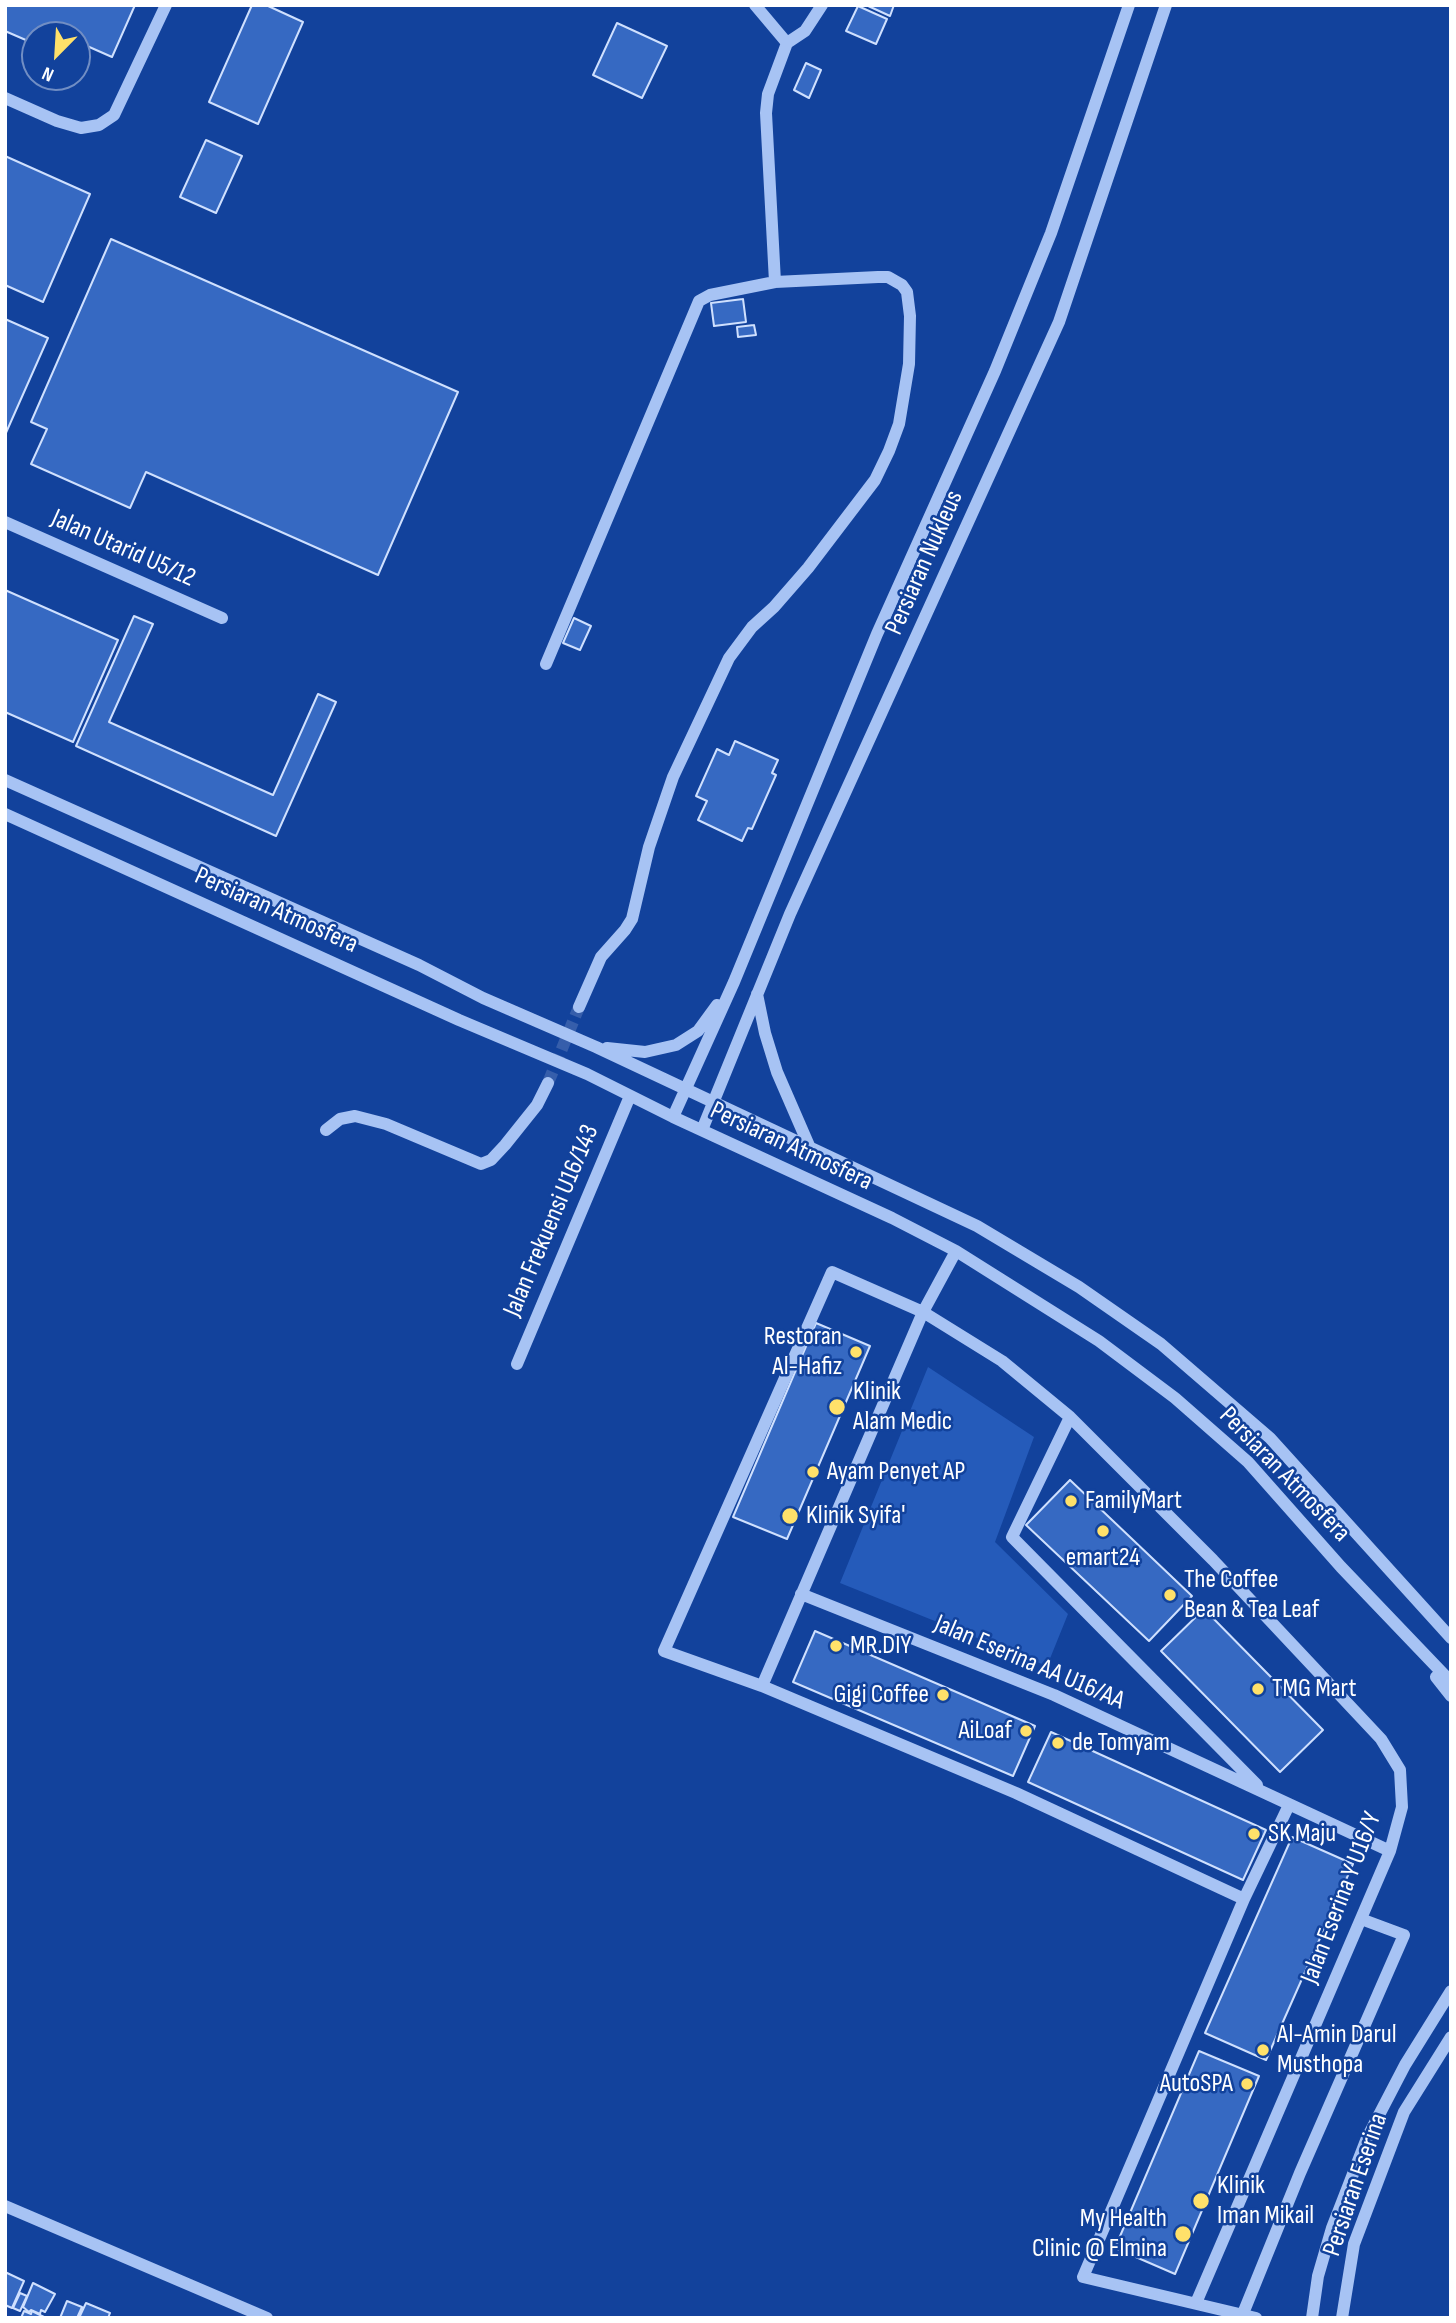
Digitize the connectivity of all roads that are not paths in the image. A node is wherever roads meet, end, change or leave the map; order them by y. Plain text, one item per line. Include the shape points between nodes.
1 (166, 5) edge
2 (755, 5) edge
3 (822, 5) edge
4 (1129, 5) edge
5 (1166, 5) edge
6 (787, 43) junction
7 (5, 98) edge
8 (775, 282) junction
9 (5, 522) edge
10 (222, 618) dead end
11 (545, 664) dead end
12 (5, 780) edge
13 (5, 814) edge
14 (734, 982) junction
15 (757, 994) junction
16 (579, 1007) tunnel mouth
17 (596, 1047) junction
18 (548, 1083) tunnel mouth
19 (685, 1090) junction
20 (630, 1096) junction
21 (713, 1101) junction
22 (673, 1118) junction
23 (326, 1130) dead end
24 (702, 1130) junction
25 (810, 1148) junction
26 (956, 1251) junction
27 (923, 1312) junction
28 (517, 1364) dead end
29 (1070, 1417) junction
30 (801, 1594) junction
31 (1402, 1631) junction
32 (1451, 1637) edge
33 (1451, 1682) edge
34 (762, 1686) junction
35 (1451, 1696) edge
36 (1265, 1793) junction
37 (1289, 1805) junction
38 (1390, 1851) junction
39 (1244, 1899) junction
40 (1362, 1919) junction
41 (1450, 1992) edge
42 (1451, 2037) edge
43 (5, 2206) edge
44 (1196, 2303) junction
45 (1242, 2316) junction
46 (267, 2318) edge
47 (1256, 2318) edge
48 (1312, 2318) edge
49 (1342, 2318) edge

1 - 7 street via 114,115 99,125 81,128
2 - 6 street
3 - 6 street via 805,31
4 - 14 street, Persiaran Nukleus via 1046,246 872,647
5 - 15 street, Persiaran Nukleus via 1059,322
6 - 8 street via 768,94 766,113
8 - 11 street via 710,295 699,302
8 - 16 street via 877,276 902,285 910,316 909,364 899,424 875,480 792,589 752,627 729,658 673,777 649,847 632,919 601,957
9 - 10 street, Jalan Utarid U5/12
12 - 17 street, Persiaran Atmosfera
13 - 20 street, Persiaran Atmosfera
14 - 17 street via 698,1031 676,1045 645,1052
14 - 19 street, Persiaran Nukleus
15 - 21 street, Persiaran Nukleus
15 - 25 street via 777,1072
17 - 19 street, Persiaran Atmosfera
18 - 23 street via 505,1145 481,1164 386,1124 355,1116 340,1119
19 - 21 street, Persiaran Atmosfera
19 - 22 street, Persiaran Nukleus
20 - 22 street, Persiaran Atmosfera
20 - 28 street, Jalan Frekuensi U16/143
21 - 24 street, Persiaran Nukleus
21 - 25 street, Persiaran Atmosfera
22 - 24 street, Persiaran Atmosfera
24 - 26 street, Persiaran Atmosfera
25 - 32 street, Persiaran Atmosfera via 976,1226 1079,1287 1161,1344 1270,1438
26 - 27 street
26 - 31 street, Persiaran Atmosfera via 1100,1341 1175,1398 1248,1462
27 - 29 street, Jalan Eserina Y U16/Y via 1003,1361
27 - 30 street
27 - 34 street, Jalan Eserina Y U16/Y via 832,1272 664,1651
29 - 36 street via 1012,1537
29 - 38 street, Jalan Eserina Y U16/Y via 1213,1560 1381,1739 1400,1770 1402,1807
30 - 34 street
30 - 36 street, Jalan Eserina AA U16/AA via 1054,1695
31 - 33 street, Persiaran Atmosfera
31 - 35 street
34 - 39 street via 1016,1793
36 - 37 street, Jalan Eserina AA U16/AA
37 - 38 street, Jalan Eserina AA U16/AA
37 - 39 street
38 - 40 street, Jalan Eserina Y U16/Y
39 - 44 street via 1083,2277
40 - 44 street, Jalan Eserina Y U16/Y
40 - 45 street via 1404,1935
41 - 48 street, Persiaran Eserina via 1405,2064 1367,2138 1318,2276
42 - 49 street, Persiaran Eserina via 1399,2125 1354,2244
43 - 46 street
44 - 45 street
45 - 47 street

